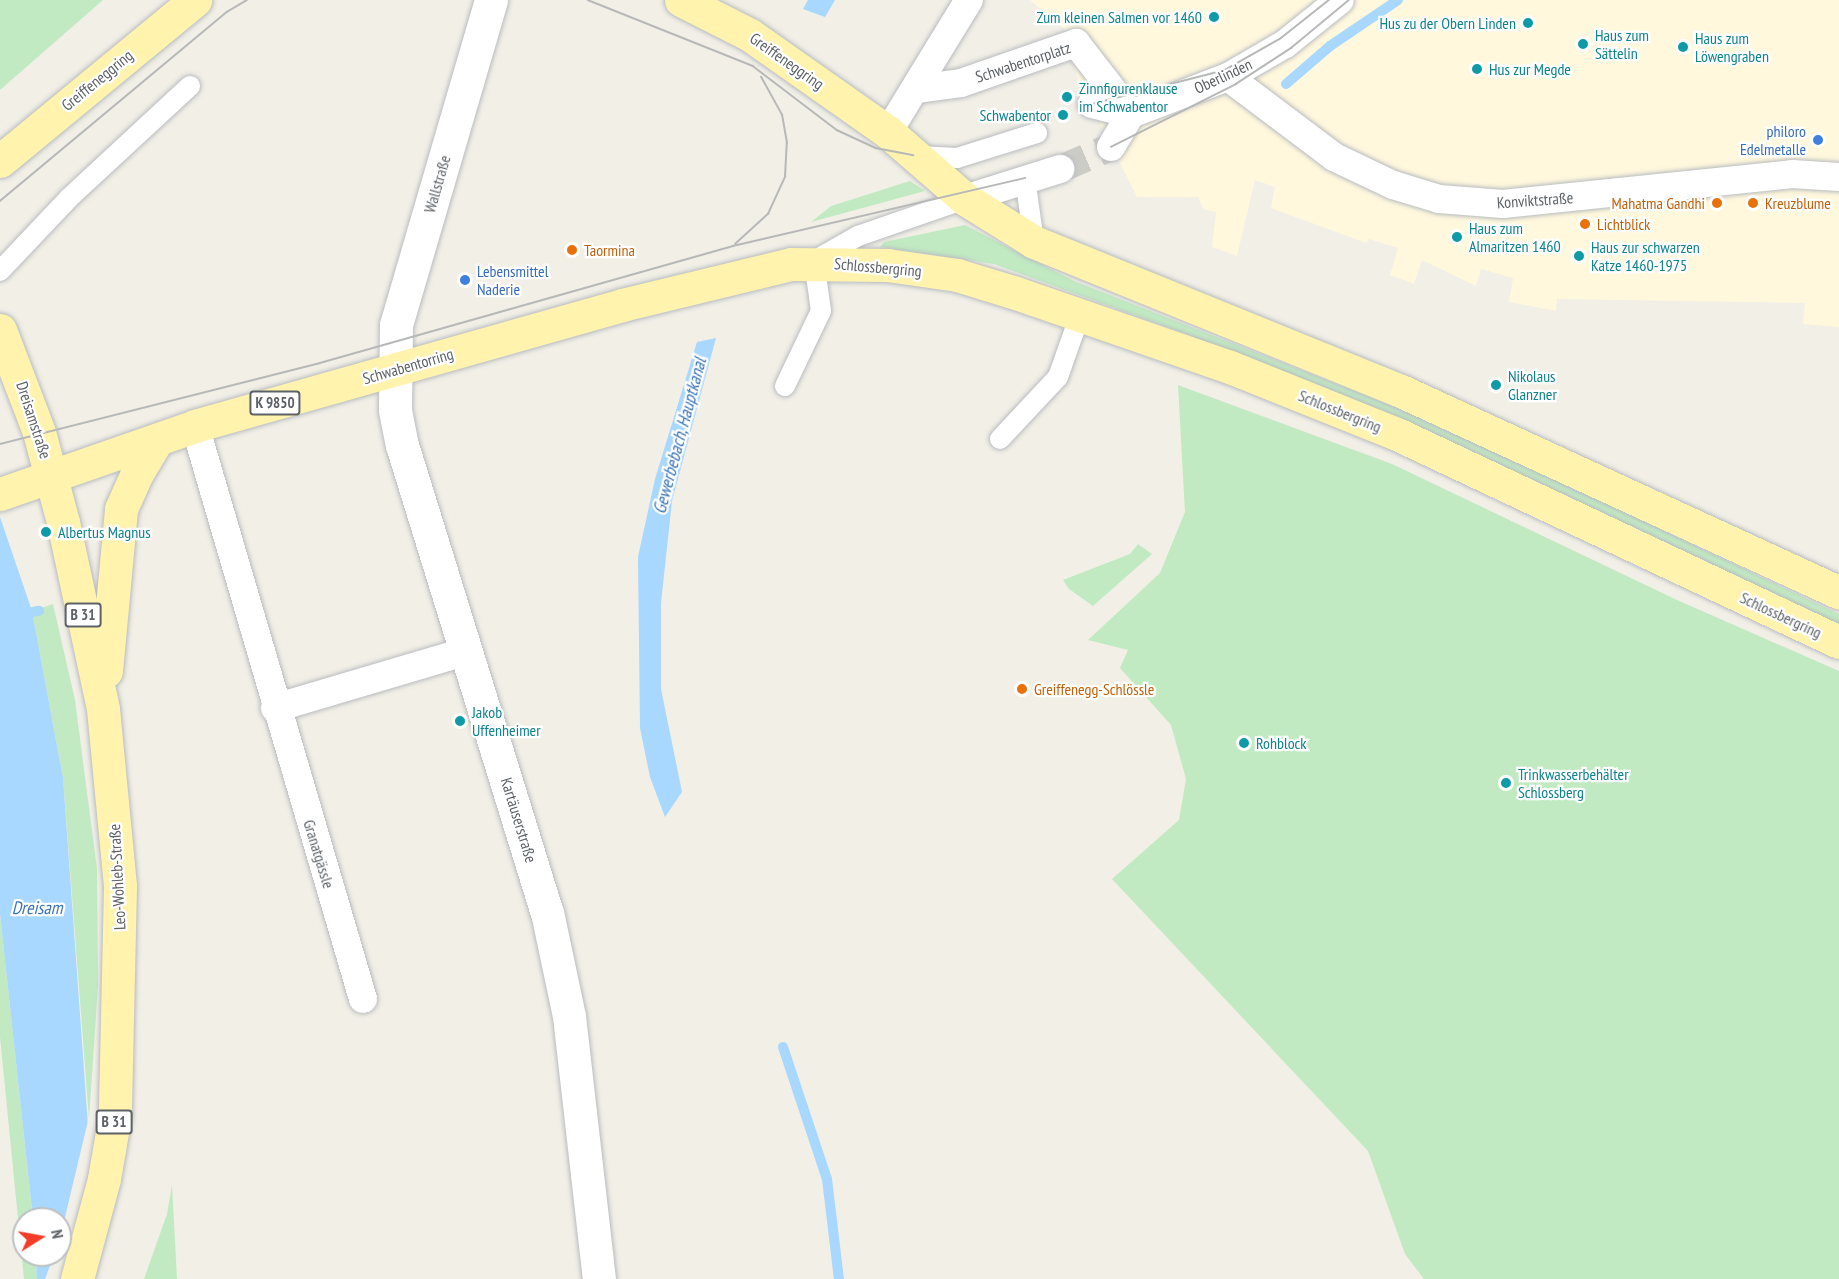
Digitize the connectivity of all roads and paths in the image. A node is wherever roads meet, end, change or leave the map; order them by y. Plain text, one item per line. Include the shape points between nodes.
1 (195, 0) edge
2 (491, 0) edge
3 (681, 0) edge
4 (1340, 0) edge
5 (965, 6) edge
6 (1228, 77) junction
7 (190, 86) dead end
8 (916, 89) junction
9 (1092, 104) dead end
10 (1131, 114) junction
11 (888, 132) junction
12 (1037, 133) dead end
13 (15, 136) edge
14 (1111, 147) tunnel mouth
15 (913, 155) junction
16 (0, 161) edge
17 (1060, 169) tunnel mouth
18 (1839, 177) edge
19 (1025, 178) junction
20 (965, 199) junction
21 (1034, 242) junction
22 (814, 261) junction
23 (0, 271) edge
24 (1080, 315) junction
25 (0, 330) edge
26 (393, 371) junction
27 (785, 386) dead end
28 (195, 426) junction
29 (1000, 439) dead end
30 (157, 440) junction
31 (52, 477) junction
32 (6, 493) edge
33 (1839, 592) edge
34 (1839, 642) edge
35 (467, 651) junction
36 (275, 708) junction
37 (103, 709) junction
38 (363, 999) dead end
39 (77, 1279) edge
40 (600, 1279) edge

1 - 13 main road, Greiffeneggring
2 - 26 street, Wallstraße via 396,325
3 - 11 main road, Greiffeneggring via 750,35
4 - 6 street, Oberlinden via 1285,44
5 - 8 street
6 - 10 street, Oberlinden
6 - 18 street, Konviktstraße via 1334,157 1393,185 1439,199 1503,204 1792,174
7 - 23 lane via 69,198
8 - 10 street, Schwabentorplatz via 961,83 1076,43
8 - 11 street
9 - 10 street
10 - 14 street
11 - 15 main road
12 - 15 lane via 957,158
13 - 16 main road, Greiffeneggring
15 - 20 main road
17 - 19 street
19 - 20 street
19 - 21 lane
20 - 21 main road
20 - 22 lane via 858,236
21 - 33 main road via 1401,391
22 - 24 main road, Schlossbergring via 887,265 957,275
22 - 26 main road, Schwabentorring via 769,268 622,305
22 - 27 lane via 821,311
24 - 29 lane via 1058,377
24 - 34 main road, Schlossbergring via 1230,367 1399,435
25 - 31 main road, Dreisamstraße / B 31 via 21,379
26 - 28 main road, Schwabentorring / K 9850
26 - 35 street, Kartäuserstraße via 402,445
28 - 30 main road, Schwabentorring / K 9850
28 - 36 street, Granatgässle
30 - 31 main road, Schwabentorring / K 9850
30 - 37 main road via 121,509
31 - 32 main road, K 9850
31 - 37 main road, Leo-Wohleb-Straße / B 31
35 - 36 street
35 - 40 street, Kartäuserstraße via 547,912 567,1004
36 - 38 street, Granatgässle
37 - 39 main road, Leo-Wohleb-Straße / B 31 via 120,886 115,1115 104,1179

